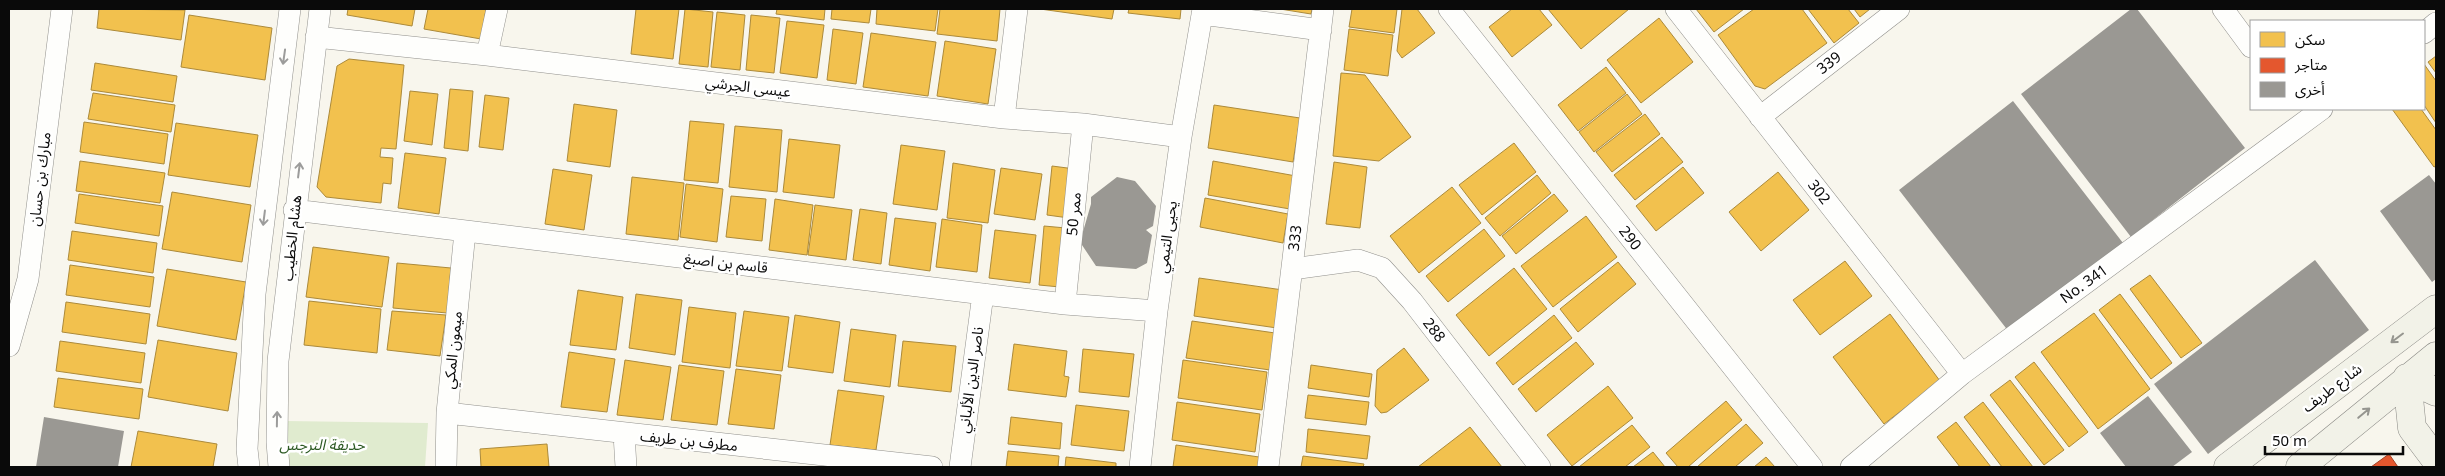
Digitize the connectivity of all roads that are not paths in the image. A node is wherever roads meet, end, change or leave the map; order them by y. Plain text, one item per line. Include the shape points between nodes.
1 (62, 9) edge
2 (290, 9) edge
3 (320, 9) edge
4 (497, 9) edge
5 (1017, 9) edge
6 (1323, 9) edge
7 (1449, 9) edge
8 (1676, 9) edge
9 (1899, 9) edge
10 (2223, 9) edge
11 (1202, 12) edge
12 (2436, 23) edge
13 (1321, 30) junction
14 (2425, 32) edge
15 (316, 37) junction
16 (2250, 46) edge
17 (487, 55) junction
18 (2309, 113) edge
19 (1760, 117) junction
20 (1004, 118) junction
21 (1083, 124) junction
22 (1181, 137) junction
23 (294, 210) junction
24 (465, 232) junction
25 (1292, 269) junction
26 (983, 294) junction
27 (1066, 304) junction
28 (2436, 309) edge
29 (1157, 310) junction
30 (9, 346) edge
31 (2436, 356) edge
32 (1962, 374) junction
33 (2407, 378) junction
34 (2436, 392) edge
35 (447, 413) junction
36 (624, 434) junction
37 (2436, 460) edge
38 (249, 467) edge
39 (279, 467) edge
40 (446, 467) edge
41 (626, 467) edge
42 (932, 467) edge
43 (960, 467) edge
44 (1140, 467) edge
45 (1268, 467) edge
46 (1540, 467) edge
47 (1812, 467) edge
48 (1851, 467) edge
49 (2228, 467) edge
50 (2300, 467) edge

1 - 30 street, مبارك بن حسان via 28,279
2 -> 38 street, هشام الخطيب via 255,294
3 - 15 street, هشام الخطيب
4 - 17 street
5 - 20 street
6 - 13 street, 333
7 - 47 street, 290
8 - 19 street, 302
9 - 19 street, 339
10 - 16 street
11 - 13 street
11 - 22 street, يحيى التيمي
12 - 14 street
13 - 25 street, 333
15 - 17 street, عيسى الجرشي
23 -> 15 street, هشام الخطيب
17 - 20 street, عيسى الجرشي
18 - 32 street, No. 341
19 - 32 street, 302
20 - 21 street, عيسى الجرشي
21 - 22 street, عيسى الجرشي
21 - 27 street, ممر 50
22 - 29 street, يحيى التيمي
23 - 24 street, قاسم بن اصبغ
39 -> 23 street, هشام الخطيب via 278,361
24 - 26 street, قاسم بن اصبغ
24 - 35 street, ميمون المكي
25 - 45 street, 333
25 - 46 street, 288 via 1358,260 1382,268 1412,301
26 - 27 street, قاسم بن اصبغ
26 - 43 street, ناصر الدين الألباني
27 - 29 street, قاسم بن اصبغ
28 -> 49 street, شارع طريف
29 - 44 street, يحيى التيمي
31 - 33 street
32 - 48 street, No. 341
33 - 34 street
33 - 37 street via 2412,428
50 -> 33 street
35 - 36 street, مطرف بن طريف
35 - 40 street, ميمون المكي
36 - 41 street
36 - 42 street, مطرف بن طريف

